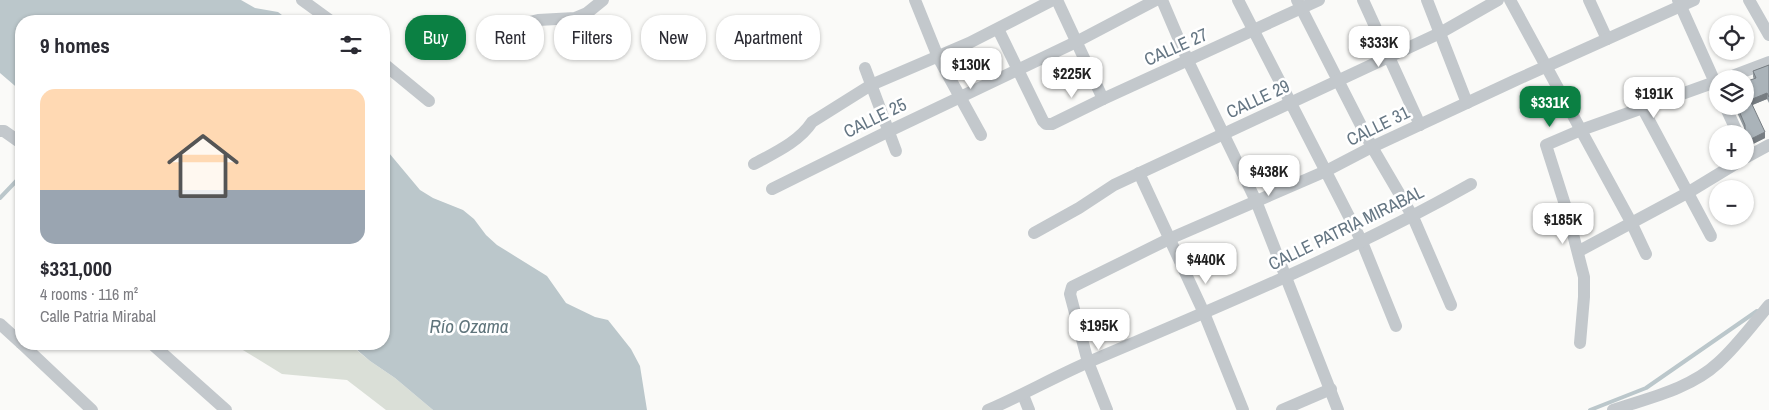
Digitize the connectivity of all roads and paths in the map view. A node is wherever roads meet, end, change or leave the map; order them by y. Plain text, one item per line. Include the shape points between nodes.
1 (302, 0) edge
2 (603, 0) edge
3 (916, 0) edge
4 (1055, 0) edge
5 (1156, 0) edge
6 (1162, 0) edge
7 (1238, 0) edge
8 (1319, 0) edge
9 (1363, 0) edge
10 (1427, 0) edge
11 (1498, 0) edge
12 (1510, 0) edge
13 (1590, 0) edge
14 (1694, 0) edge
15 (1749, 0) edge
16 (1680, 3) edge
17 (1299, 4) edge
18 (323, 15) edge
19 (544, 20) edge
20 (998, 29) junction
21 (1253, 31) junction
22 (1440, 33) junction
23 (1769, 35) edge
24 (1607, 38) junction
25 (1076, 42) junction
26 (938, 57) junction
27 (1389, 57) junction
28 (1188, 61) junction
29 (1769, 62) edge
30 (1547, 66) junction
31 (865, 68) dead end
32 (390, 69) edge
33 (1018, 70) junction
34 (1712, 70) edge
35 (1750, 70) edge
36 (1338, 80) junction
37 (871, 85) junction
38 (1709, 86) edge
39 (959, 97) junction
40 (1103, 99) junction
41 (429, 101) dead end
42 (1290, 103) junction
43 (1467, 103) junction
44 (1643, 109) junction
45 (1420, 125) junction
46 (1581, 130) junction
47 (0, 131) edge
48 (888, 131) junction
49 (1224, 134) junction
50 (981, 135) dead end
51 (15, 139) edge
52 (1769, 146) edge
53 (1372, 147) junction
54 (896, 151) dead end
55 (1754, 152) edge
56 (754, 164) dead end
57 (1723, 170) edge
58 (1326, 171) junction
59 (1139, 173) junction
60 (1471, 184) dead end
61 (772, 189) dead end
62 (1689, 192) junction
63 (1256, 201) junction
64 (1413, 217) junction
65 (1631, 222) junction
66 (1034, 233) dead end
67 (1711, 236) dead end
68 (1169, 239) junction
69 (1362, 242) junction
70 (1579, 251) junction
71 (1646, 254) dead end
72 (1286, 278) junction
73 (1452, 305) dead end
74 (1769, 305) edge
75 (1204, 313) junction
76 (0, 324) edge
77 (1396, 326) dead end
78 (15, 338) edge
79 (1580, 343) dead end
80 (27, 350) edge
81 (159, 350) edge
82 (1088, 362) junction
83 (1331, 388) junction
84 (1022, 395) junction
85 (92, 410) edge
86 (226, 410) edge
87 (988, 410) edge
88 (1030, 410) edge
89 (1107, 410) edge
90 (1243, 410) edge
91 (1282, 410) edge
92 (1338, 410) edge
93 (1613, 410) edge

1 - 18 street
2 - 19 street via 588,13 575,18
3 - 26 street
4 - 20 street
4 - 25 street
5 - 25 street, CALLE 25
6 - 28 street
7 - 21 street
8 - 17 street, CALLE 27
9 - 27 street
10 - 22 street
11 - 22 street, CALLE 29
12 - 30 street
13 - 24 street
14 - 16 street, CALLE 31
15 - 23 street
16 - 24 street, CALLE 31
16 - 34 street
17 - 21 street, CALLE 27
17 - 36 street
20 - 26 street
20 - 33 street
21 - 28 street, CALLE 27
21 - 42 street
22 - 27 street, CALLE 29
22 - 43 street
24 - 30 street, CALLE 31
25 - 33 street, CALLE 25
25 - 40 street
26 - 37 street
26 - 39 street
27 - 36 street, CALLE 29
27 - 45 street
28 - 40 street, CALLE 27
28 - 49 street
29 - 35 street
30 - 43 street, CALLE 31
30 - 46 street
31 - 37 street
32 - 41 street
33 - 39 street, CALLE 25
33 - 40 street, CALLE 27 via 1046,124
36 - 42 street, CALLE 29
36 - 53 street
37 - 48 street
37 - 56 street via 812,122 783,148
38 - 44 street
39 - 48 street, CALLE 25
39 - 50 street
42 - 49 street, CALLE 29
42 - 58 street
43 - 45 street, CALLE 31
44 - 46 street
44 - 62 street
45 - 53 street, CALLE 31
46 - 65 street
46 - 70 street via 1548,143 1546,147
47 - 51 street
48 - 54 street
48 - 61 street, CALLE 25
49 - 59 street, CALLE 29
49 - 63 street
52 - 55 street
53 - 58 street, CALLE 31
53 - 64 street
57 - 62 street
58 - 63 street, CALLE 31
58 - 69 street
59 - 66 street, CALLE 29
59 - 68 street
60 - 64 street, CALLE PATRIA MIRABAL
62 - 65 street
62 - 67 street
63 - 68 street, CALLE 31
63 - 72 street
64 - 69 street, CALLE PATRIA MIRABAL
64 - 73 street
65 - 70 street
65 - 71 street
68 - 75 street
68 - 82 street, CALLE 31 via 1072,287 1070,294
69 - 72 street, CALLE PATRIA MIRABAL
69 - 77 street
70 - 79 street via 1585,287
72 - 75 street, CALLE PATRIA MIRABAL
72 - 83 street
74 - 93 street via 1718,364 1699,377
75 - 82 street, CALLE PATRIA MIRABAL
75 - 90 street
76 - 78 street
80 - 85 street
81 - 86 street
82 - 84 street, CALLE PATRIA MIRABAL
82 - 89 street
83 - 91 street
83 - 92 street
84 - 87 street, CALLE PATRIA MIRABAL
84 - 88 street

